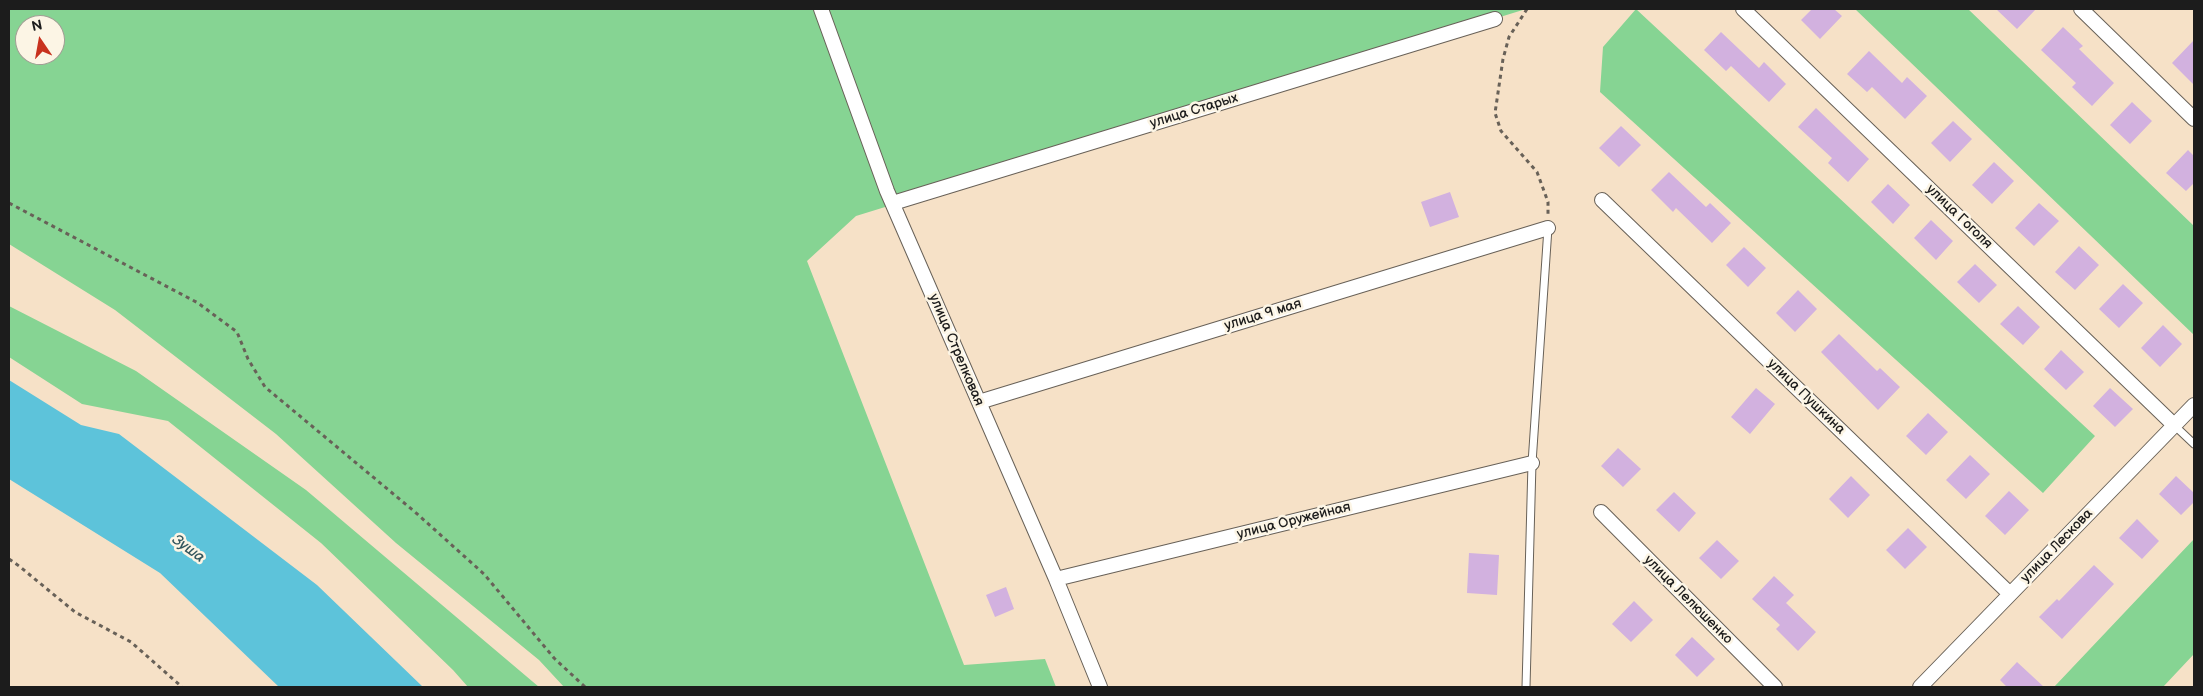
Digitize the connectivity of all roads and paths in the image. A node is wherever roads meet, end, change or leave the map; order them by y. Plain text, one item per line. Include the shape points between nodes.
1 (821, 9) edge
2 (1527, 9) edge
3 (1743, 9) edge
4 (2081, 9) edge
5 (1495, 19) dead end
6 (2194, 119) edge
7 (1602, 200) dead end
8 (9, 203) edge
9 (893, 203) junction
10 (1548, 228) junction
11 (979, 402) junction
12 (2194, 405) edge
13 (2175, 426) junction
14 (2194, 444) edge
15 (1532, 463) junction
16 (1601, 512) dead end
17 (9, 559) edge
18 (1056, 579) junction
19 (2010, 594) junction
20 (182, 687) edge
21 (585, 687) edge
22 (1100, 687) edge
23 (1526, 687) edge
24 (1775, 687) edge
25 (1920, 687) edge

1 - 9 street, улица Стрелковая
2 - 10 path via 1509,37 1495,113 1501,131 1537,172 1548,202
3 - 13 street, улица Гоголя
4 - 6 street
5 - 9 street, улица Старых
7 - 19 street, улица Пушкина
8 - 21 path via 198,303 237,332 265,387 484,574 554,658
9 - 11 street, улица Стрелковая
10 - 11 street, улица 9 мая
10 - 15 lane
11 - 18 street, улица Стрелковая
12 - 13 street, улица Лескова
13 - 14 lane
13 - 19 street, улица Лескова
15 - 18 street, улица Оружейная
15 - 23 lane
16 - 24 street, улица Лелюшенко
17 - 20 path via 74,612 131,642
18 - 22 street, улица Стрелковая
19 - 25 street, улица Лескова

